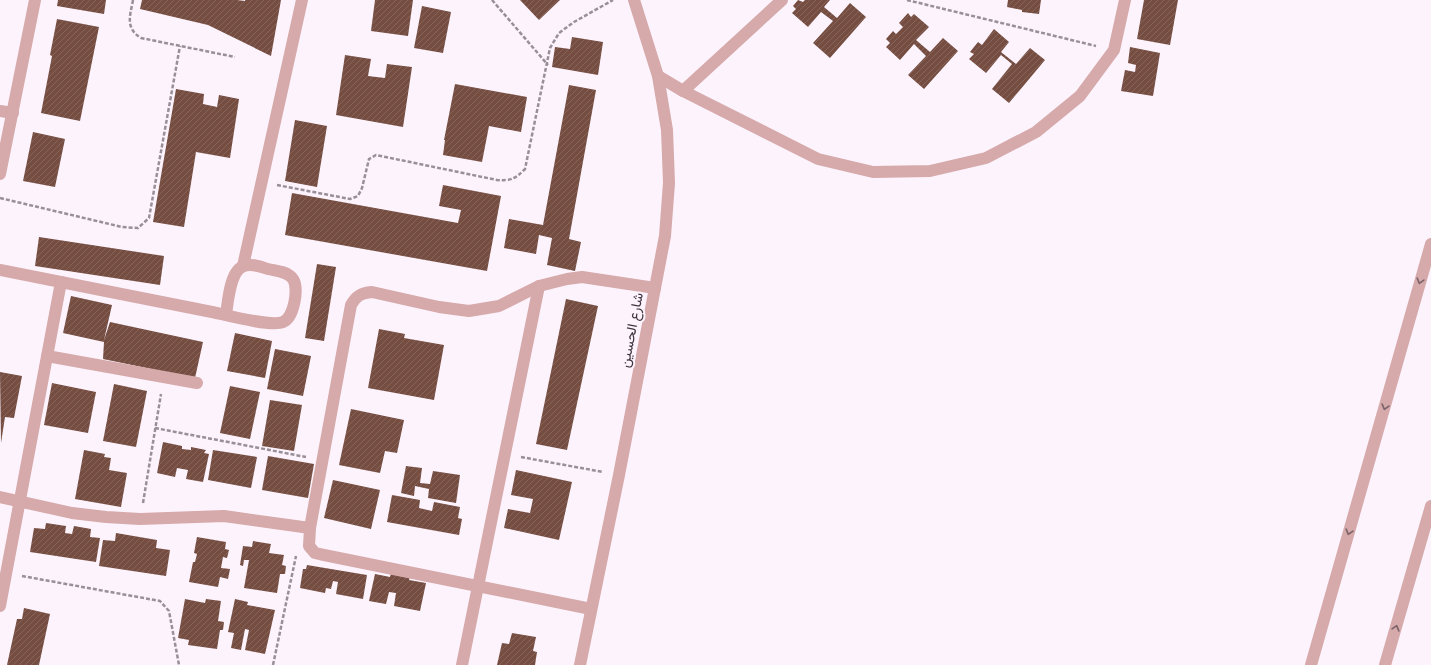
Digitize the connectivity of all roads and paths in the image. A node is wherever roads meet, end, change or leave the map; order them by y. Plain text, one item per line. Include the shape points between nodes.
1 (35, 0) edge
2 (133, 0) edge
3 (302, 0) edge
4 (492, 0) edge
5 (613, 0) edge
6 (634, 0) edge
7 (782, 0) edge
8 (907, 0) edge
9 (1125, 0) edge
10 (180, 46) junction
11 (1114, 50) junction
12 (235, 57) dead end
13 (548, 65) junction
14 (658, 76) junction
15 (684, 91) junction
16 (0, 111) edge
17 (13, 114) junction
18 (0, 174) edge
19 (262, 182) junction
20 (0, 198) edge
21 (1431, 244) edge
22 (243, 266) junction
23 (0, 270) edge
24 (61, 282) junction
25 (539, 286) junction
26 (655, 288) junction
27 (226, 315) junction
28 (47, 356) junction
29 (164, 377) junction
30 (197, 384) dead end
31 (155, 428) junction
32 (505, 454) junction
33 (322, 460) junction
34 (619, 475) junction
35 (0, 497) edge
36 (20, 502) junction
37 (1431, 506) edge
38 (140, 519) junction
39 (306, 527) junction
40 (6, 573) junction
41 (478, 587) junction
42 (0, 606) edge
43 (591, 610) junction
44 (179, 665) edge
45 (273, 665) edge
46 (462, 665) edge
47 (580, 665) edge
48 (1311, 665) edge
49 (1385, 665) edge

1 - 17 street
2 - 10 path via 130,25 134,33 141,38
3 - 19 street
4 - 13 path
5 - 13 path via 559,33 550,48
6 - 14 street, شارع الحسين
7 - 15 street
8 - 11 path
9 - 11 street
10 - 12 path
10 - 20 path via 149,218 138,228 122,227
11 - 15 street via 1080,96 1036,132 986,158 930,171 873,172 818,159
13 - 19 path via 525,169 518,177 508,181 497,180 376,156 370,159 358,196 350,199
14 - 15 street
14 - 26 street, شارع الحسين via 667,130 669,183 664,236
16 - 17 street
17 - 18 street
19 - 22 street
21 -> 48 street
22 - 27 street via 233,278
22 - 27 street via 252,265 291,276 296,283 296,291 290,317 284,322 276,323
23 - 24 street
24 - 27 street
24 - 28 street
25 - 26 street via 582,277
25 - 32 street
25 - 33 street via 499,306 469,311 372,292 363,293 355,298 351,306
26 - 34 street, شارع الحسين
28 - 29 street
28 - 36 street
29 - 30 street
29 - 31 path
31 - 33 path
31 - 38 path
32 - 34 path
32 - 41 street
33 - 39 street
34 - 43 street, شارع الحسين
35 - 36 street
36 - 38 street via 78,514
36 - 40 street
49 -> 37 street
38 - 39 street via 224,516
39 - 41 street via 309,546 315,553
39 - 45 path
40 - 42 street
40 - 44 path via 160,601 169,611
41 - 43 street
41 - 46 street
43 - 47 street, شارع الحسين

